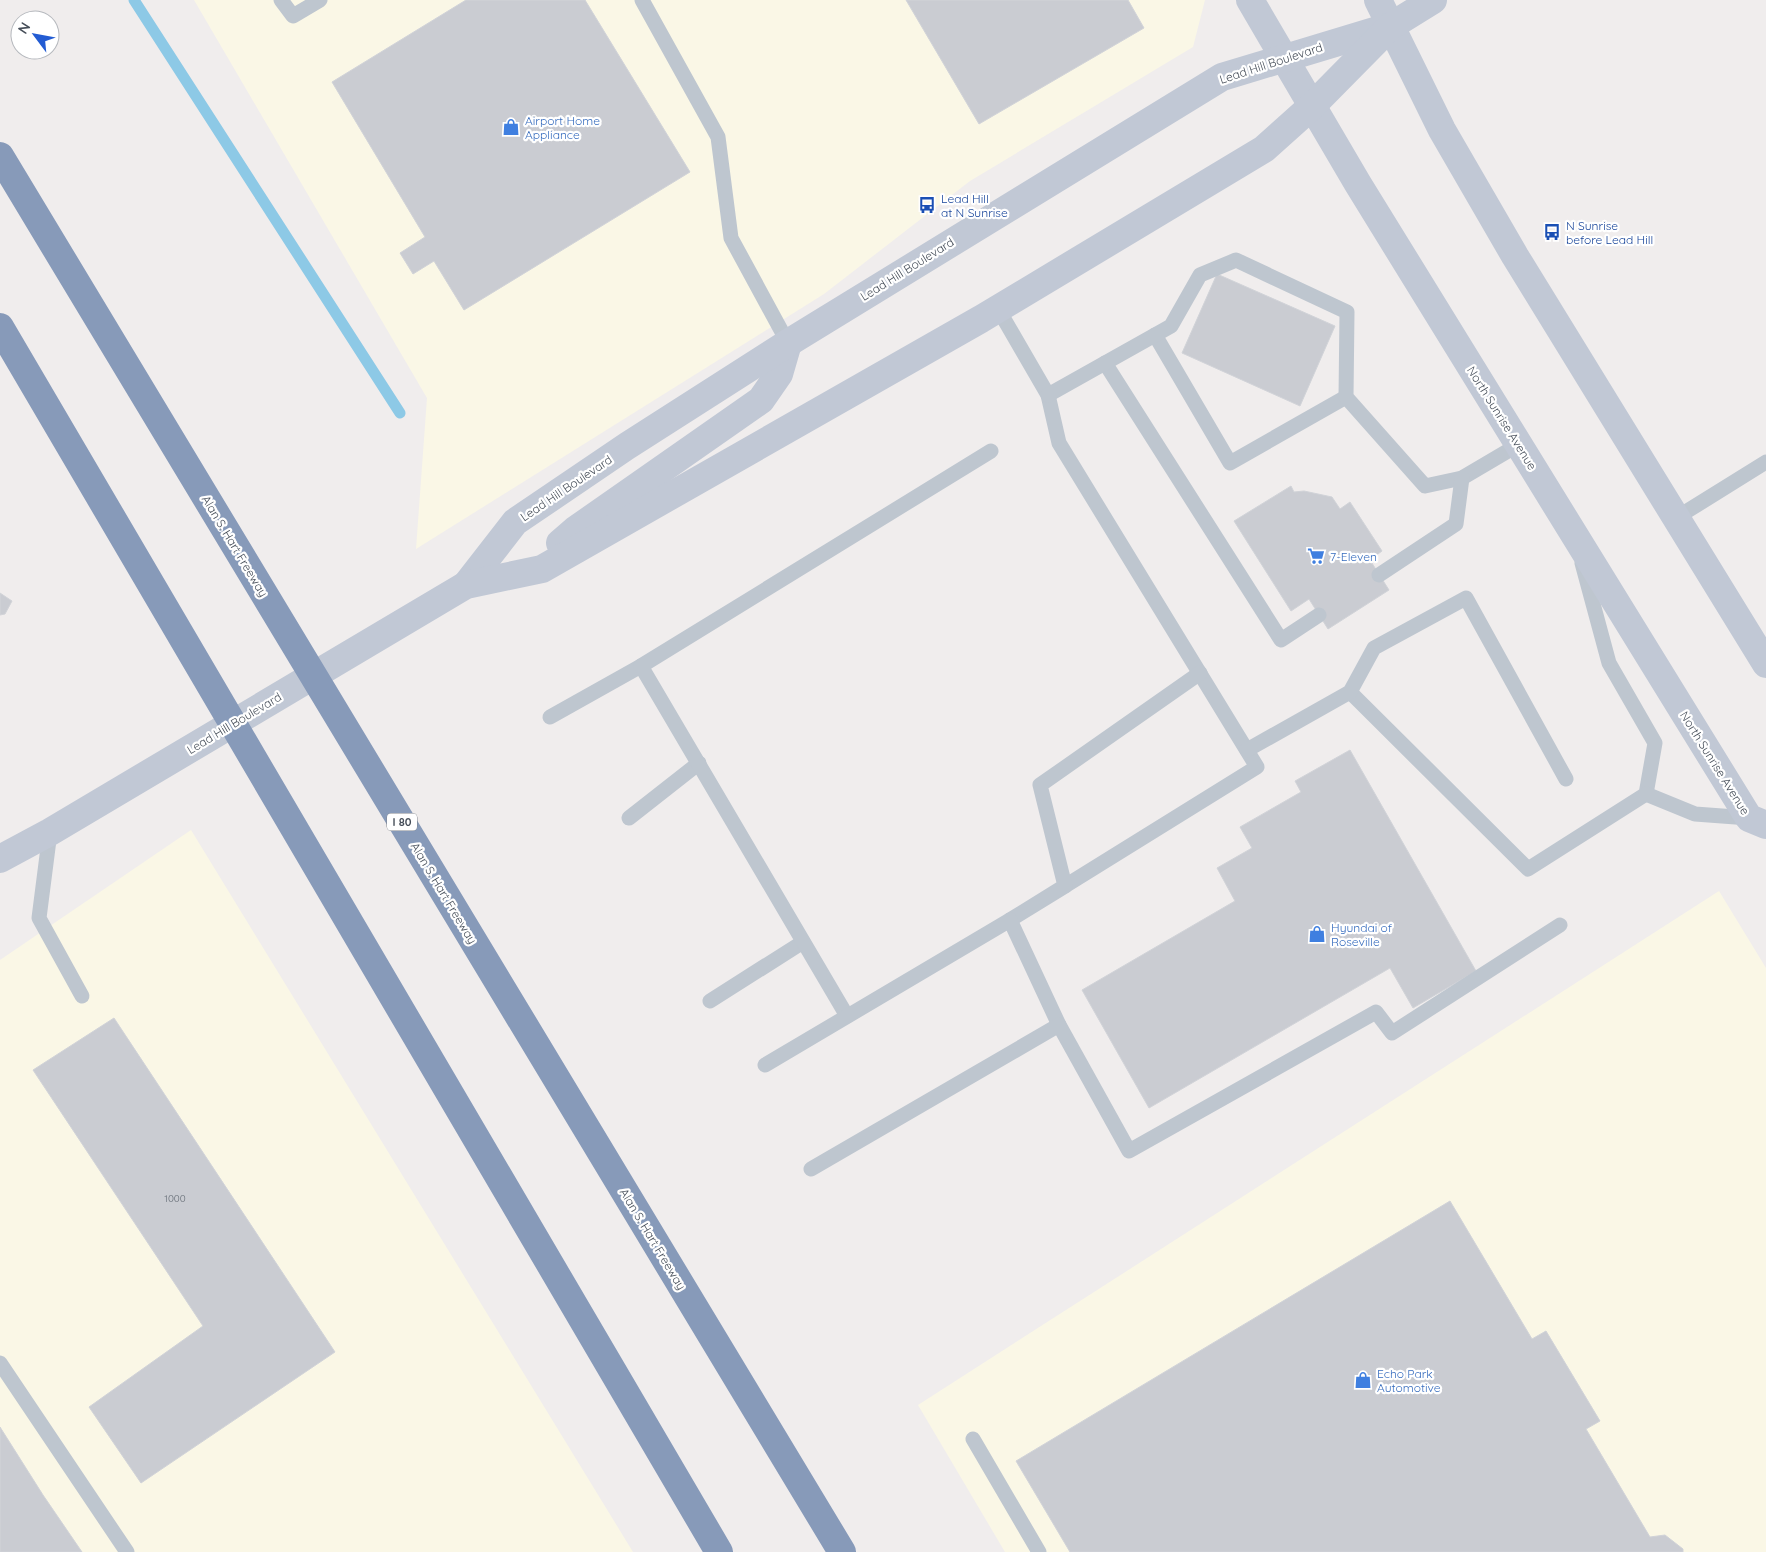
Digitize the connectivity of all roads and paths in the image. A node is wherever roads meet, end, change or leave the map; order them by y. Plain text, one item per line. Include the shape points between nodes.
1 (281, 0) edge
2 (320, 0) edge
3 (642, 0) edge
4 (1250, 0) edge
5 (1378, 0) edge
6 (1433, 0) edge
7 (1391, 26) junction
8 (1283, 58) junction
9 (1312, 106) junction
10 (0, 156) edge
11 (997, 307) junction
12 (0, 327) edge
13 (1155, 335) junction
14 (788, 343) junction
15 (1105, 363) junction
16 (1048, 395) junction
17 (1346, 397) junction
18 (1518, 445) junction
19 (990, 452) dead end
20 (1766, 462) edge
21 (1462, 478) junction
22 (1676, 518) junction
23 (1576, 537) junction
24 (542, 569) junction
25 (1379, 575) dead end
26 (466, 585) junction
27 (1319, 615) dead end
28 (1766, 664) edge
29 (641, 666) junction
30 (1200, 673) junction
31 (1350, 692) junction
32 (550, 716) dead end
33 (1247, 750) junction
34 (699, 763) junction
35 (1566, 779) dead end
36 (1646, 794) junction
37 (629, 818) dead end
38 (1757, 822) edge
39 (50, 832) junction
40 (0, 859) edge
41 (1065, 886) junction
42 (1010, 920) junction
43 (1560, 925) dead end
44 (803, 942) junction
45 (82, 996) dead end
46 (710, 1001) dead end
47 (847, 1016) junction
48 (1059, 1024) junction
49 (765, 1065) dead end
50 (811, 1169) dead end
51 (0, 1363) edge
52 (973, 1439) dead end
53 (128, 1552) edge
54 (718, 1552) edge
55 (842, 1552) edge
56 (1039, 1552) edge

1 - 2 lane via 293,16
3 - 14 lane via 718,137 730,238
4 - 8 main road, North Sunrise Avenue
5 - 7 main road
6 - 7 main road, Lead Hill Boulevard
7 - 8 main road, Lead Hill Boulevard
7 - 9 main road, Lead Hill Boulevard
7 - 22 main road via 1452,147
8 - 9 main road, North Sunrise Avenue
8 - 14 main road, Lead Hill Boulevard via 1222,77
9 - 11 main road, Lead Hill Boulevard via 1264,149
9 - 18 main road, North Sunrise Avenue
10 - 55 highway, Alan S. Hart Freeway / I 80
11 - 16 lane
11 - 24 main road, Lead Hill Boulevard
12 - 54 highway
13 - 15 lane
13 - 17 lane via 1230,463
13 - 17 lane via 1171,326 1200,275 1236,260 1347,312
14 - 24 main road via 779,374 761,400 575,530 555,547
14 - 26 main road, Lead Hill Boulevard via 515,522
15 - 16 lane
15 - 27 lane via 1281,640
16 - 30 lane via 1059,443
17 - 21 lane via 1425,486
18 - 21 lane
18 - 23 main road, North Sunrise Avenue
19 - 29 lane
20 - 22 lane
21 - 25 lane via 1456,524
22 - 28 main road
23 - 36 lane via 1609,663 1655,743
23 - 38 main road, North Sunrise Avenue
24 - 26 main road, Lead Hill Boulevard
26 - 39 main road, Lead Hill Boulevard
29 - 32 lane
29 - 34 lane
30 - 33 lane
30 - 41 lane via 1040,785
31 - 33 lane
31 - 35 lane via 1374,648 1466,598
31 - 36 lane via 1528,870
33 - 41 lane via 1257,767
34 - 37 lane
34 - 44 lane
36 - 38 lane via 1695,814
39 - 40 main road, Lead Hill Boulevard
39 - 45 lane via 39,918
41 - 42 lane
42 - 47 lane
42 - 48 lane
43 - 48 lane via 1392,1033 1376,1012 1129,1150
44 - 46 lane
44 - 47 lane
47 - 49 lane
48 - 50 lane
51 - 53 lane
52 - 56 lane

